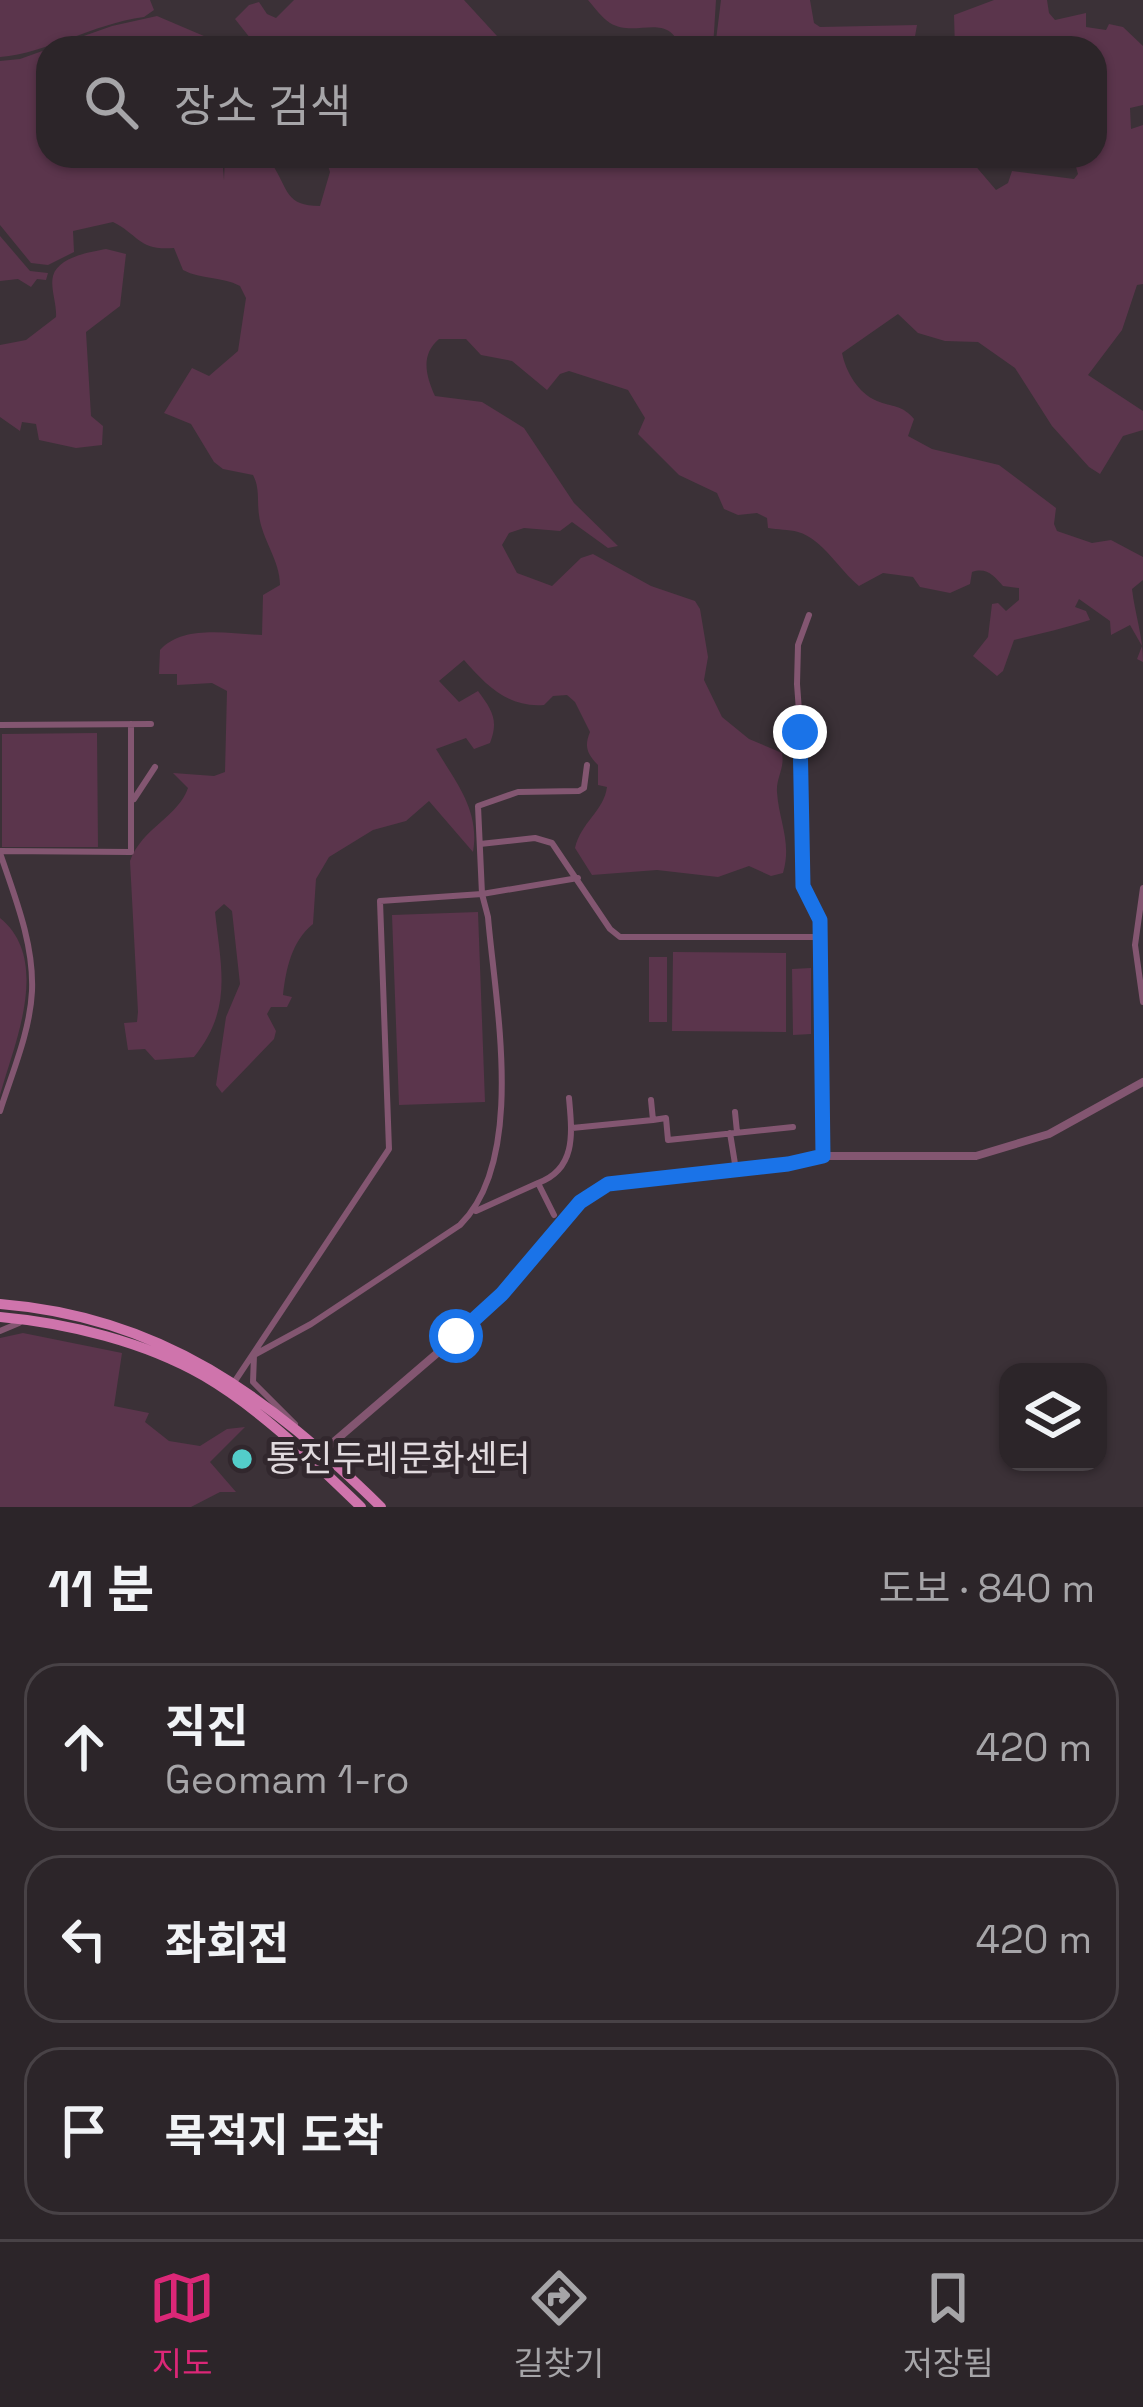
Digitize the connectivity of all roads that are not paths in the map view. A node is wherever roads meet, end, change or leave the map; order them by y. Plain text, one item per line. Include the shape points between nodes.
1 (809, 615) dead end
2 (131, 724) junction
3 (151, 724) dead end
4 (0, 725) edge
5 (587, 765) dead end
6 (155, 767) dead end
7 (131, 802) junction
8 (480, 844) junction
9 (0, 852) edge
10 (578, 878) junction
11 (1143, 888) edge
12 (482, 894) junction
13 (820, 937) junction
14 (1143, 1002) edge
15 (1143, 1082) edge
16 (569, 1098) dead end
17 (651, 1100) dead end
18 (0, 1111) edge
19 (735, 1112) dead end
20 (653, 1120) junction
21 (793, 1126) dead end
22 (572, 1128) junction
23 (734, 1133) junction
24 (823, 1156) junction
25 (736, 1170) junction
26 (538, 1183) junction
27 (474, 1212) junction
28 (554, 1215) dead end
29 (0, 1304) edge
30 (0, 1317) edge
31 (29, 1320) junction
32 (0, 1330) edge
33 (254, 1354) junction
34 (231, 1387) junction
35 (301, 1432) junction
36 (322, 1452) junction
37 (312, 1462) junction
38 (361, 1507) edge
39 (381, 1507) edge

1 - 13 street via 797,684 803,886
2 - 3 street
2 - 4 street
2 - 7 street
5 - 8 street via 579,791 518,791 478,806
6 - 7 street
7 - 9 street via 131,851
8 - 10 street via 552,843
8 - 12 street
9 - 18 street via 32,970 31,1005
10 - 12 street
10 - 13 street via 620,937
11 - 14 street via 1135,945
12 - 27 street via 499,1142
12 - 33 street via 380,901 389,1149
13 - 24 street
15 - 24 street via 1049,1134 998,1151
16 - 22 street
17 - 20 street
19 - 23 street
20 - 22 street
20 - 23 street via 666,1118 668,1139
21 - 23 street
22 - 26 street via 563,1167
23 - 25 street
24 - 25 street
25 - 36 street via 629,1180 592,1192 490,1306
26 - 27 street
26 - 28 street
27 - 33 street
29 - 34 main road via 129,1331 189,1356
30 - 31 main road
31 - 32 street
31 - 34 main road via 154,1353
33 - 34 street
33 - 35 street via 253,1382
34 - 35 main road
34 - 37 main road
35 - 36 main road
36 - 37 street
36 - 39 main road
37 - 38 main road

